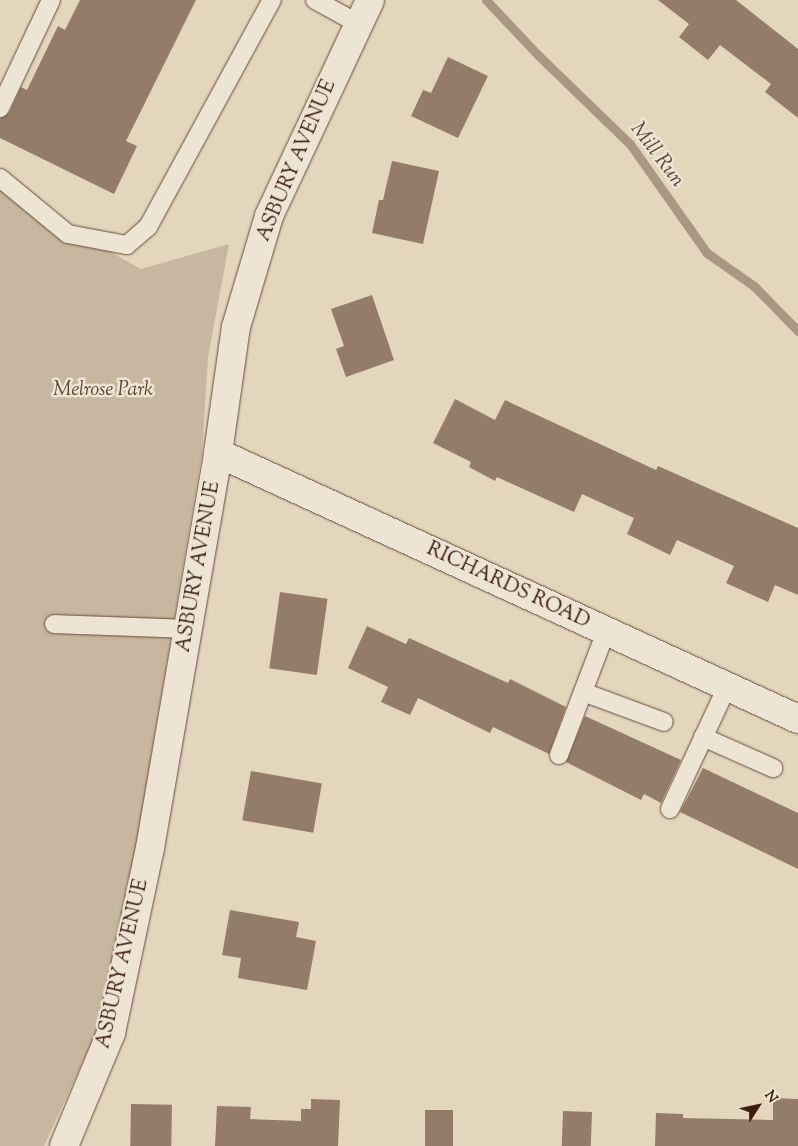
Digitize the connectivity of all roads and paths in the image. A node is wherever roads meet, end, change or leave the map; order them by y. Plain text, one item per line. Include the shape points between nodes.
1 (50, 0) edge
2 (272, 0) edge
3 (315, 0) edge
4 (364, 12) edge
5 (0, 108) edge
6 (0, 178) edge
7 (218, 453) junction
8 (54, 624) dead end
9 (188, 629) junction
10 (606, 631) junction
11 (727, 686) junction
12 (583, 692) junction
13 (798, 719) edge
14 (664, 722) dead end
15 (703, 737) junction
16 (559, 755) dead end
17 (773, 768) dead end
18 (670, 809) dead end
19 (64, 1146) edge

1 - 5 lane
2 - 6 lane via 148,228 127,245 68,234
3 - 4 lane
4 - 7 street, ASBURY AVENUE via 269,216 236,327
7 - 9 street, ASBURY AVENUE
7 - 10 street, RICHARDS ROAD
8 - 9 lane
9 - 19 street, ASBURY AVENUE via 150,848 110,1033
10 - 11 street, RICHARDS ROAD
10 - 12 lane
11 - 13 street, RICHARDS ROAD
11 - 15 lane
12 - 14 lane
12 - 16 lane
15 - 17 lane
15 - 18 lane

